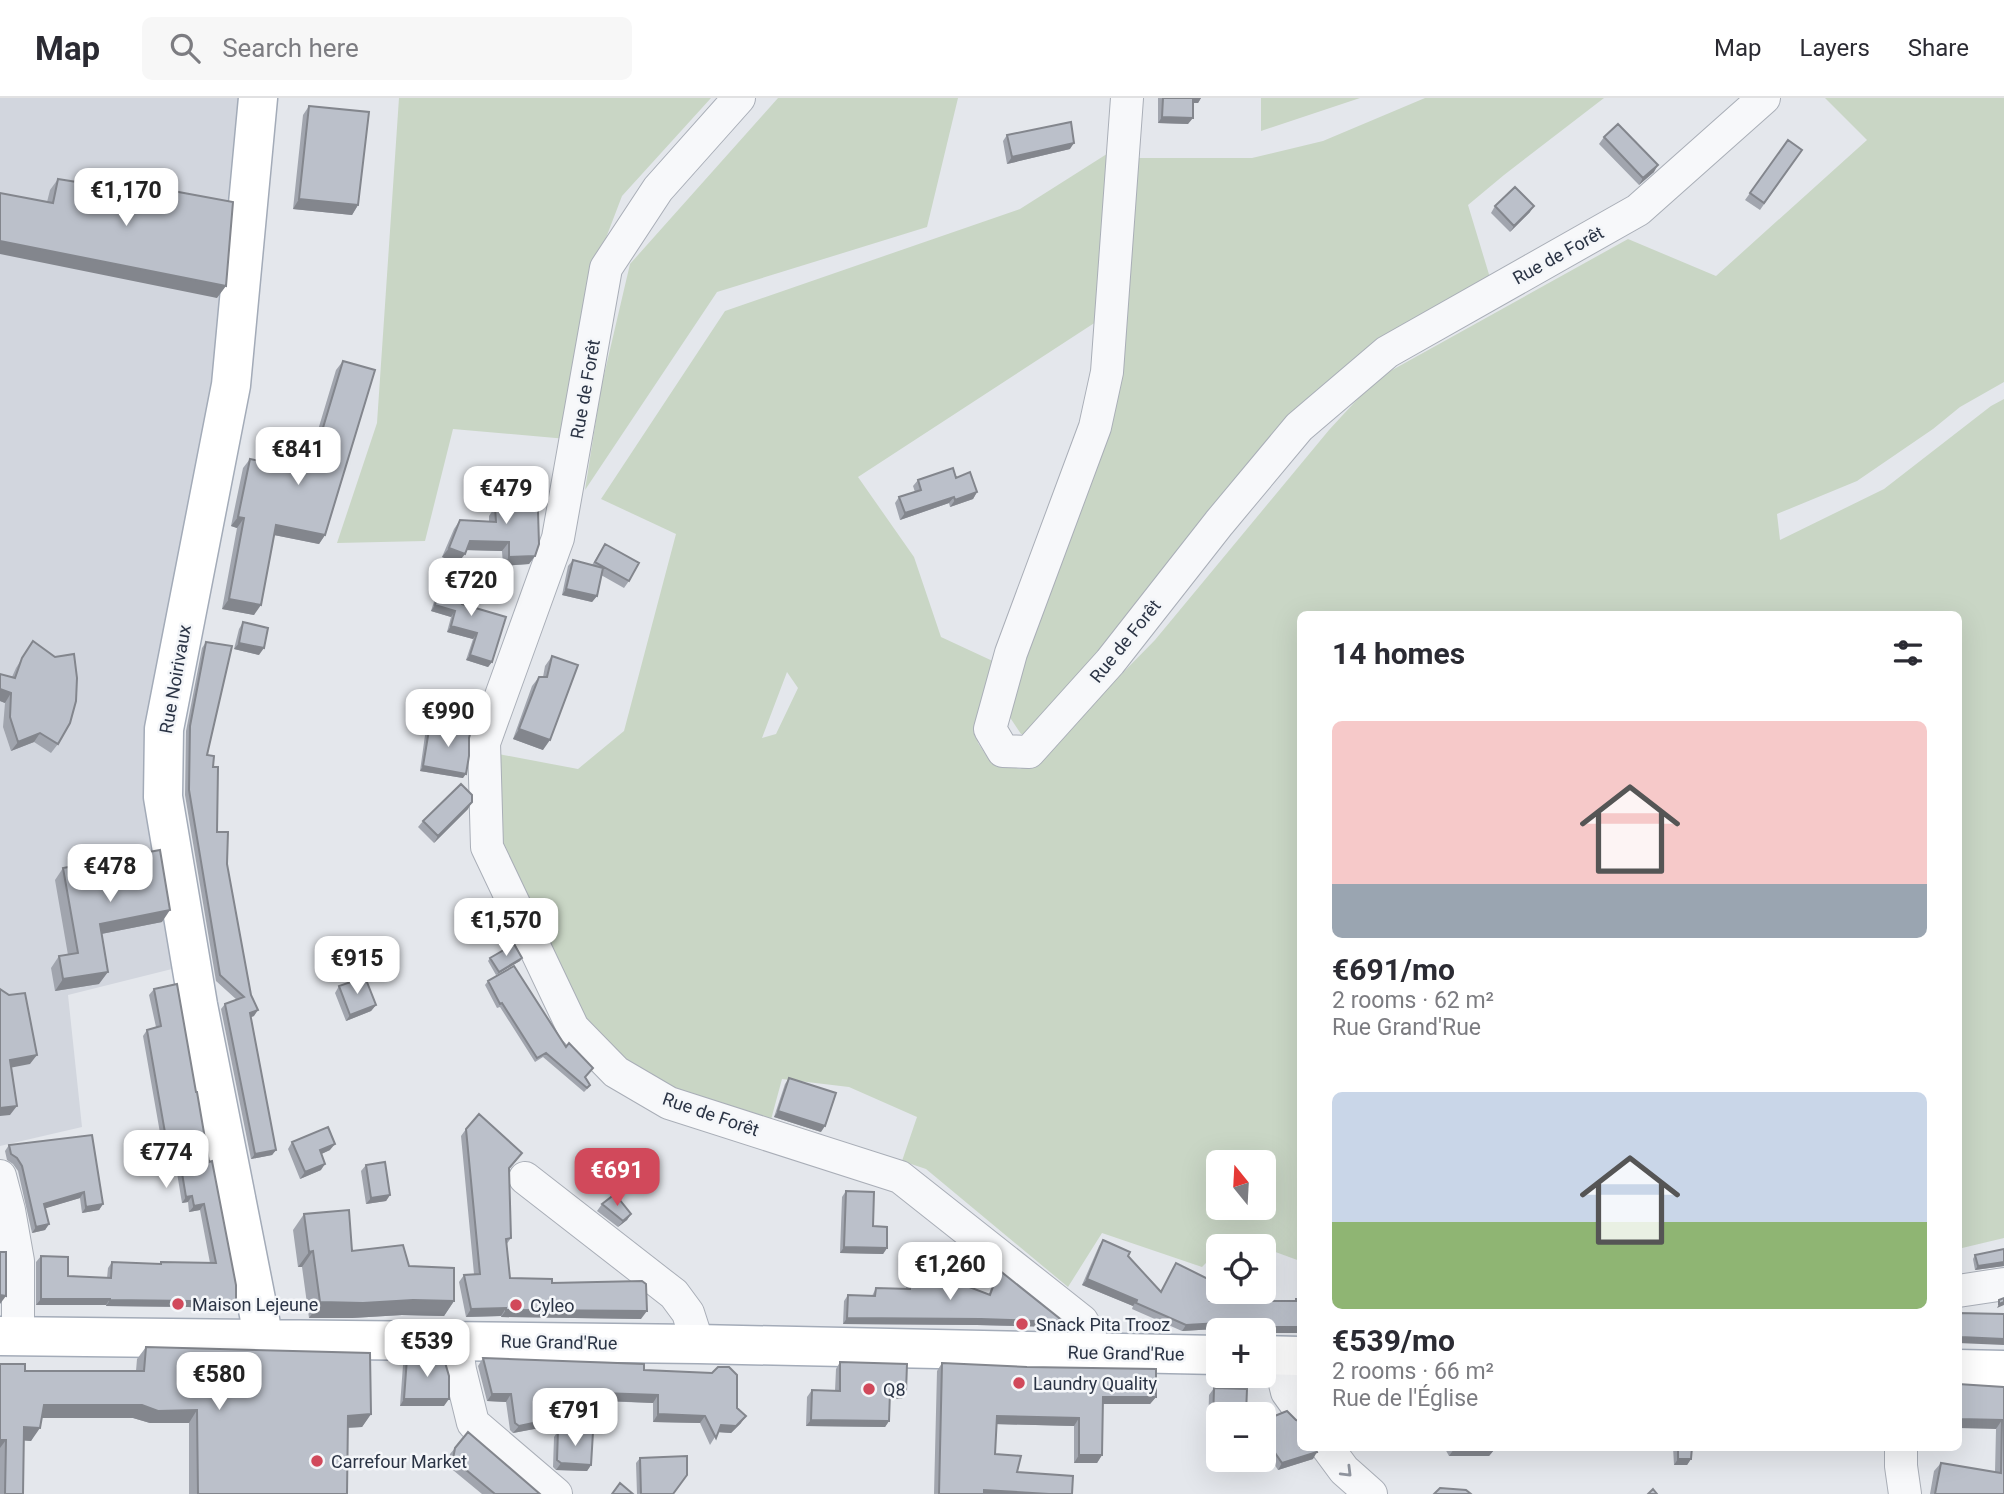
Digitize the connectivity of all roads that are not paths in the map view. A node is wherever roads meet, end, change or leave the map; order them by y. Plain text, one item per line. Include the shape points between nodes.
1 (258, 98) edge
2 (739, 98) edge
3 (1127, 98) edge
4 (1764, 98) edge
5 (0, 1176) edge
6 (524, 1178) dead end
7 (2004, 1284) edge
8 (1962, 1290) edge
9 (9, 1337) edge
10 (264, 1340) junction
11 (456, 1341) junction
12 (698, 1344) junction
13 (1095, 1352) junction
14 (1206, 1355) edge
15 (1281, 1355) edge
16 (1962, 1369) edge
17 (2004, 1370) edge
18 (1297, 1406) edge
19 (1330, 1451) edge
20 (1901, 1451) edge
21 (556, 1494) edge
22 (1371, 1494) edge
23 (1905, 1494) edge

1 - 10 main road, Rue Noirivaux via 230,385 164,729 163,797 198,1005
2 - 13 street, Rue de Forêt via 658,189 606,268 558,538 484,743 487,848 573,1028 616,1072 669,1103 900,1177 1082,1321
3 - 4 street, Rue de Forêt via 1107,372 1095,427 1011,653 990,729 1003,751 1029,751 1110,662 1299,427 1387,352 1638,210
5 - 9 street via 18,1261
6 - 12 street via 674,1294 688,1312
7 - 8 street
9 - 10 main road, Rue Grand'Rue
10 - 11 main road, Rue Grand'Rue
11 - 12 main road, Rue Grand'Rue
11 - 21 street via 473,1423
12 - 13 main road, Rue Grand'Rue
13 - 14 main road, Rue Grand'Rue
15 - 18 street via 1287,1392
16 - 17 main road
19 -> 22 street
20 - 23 street

